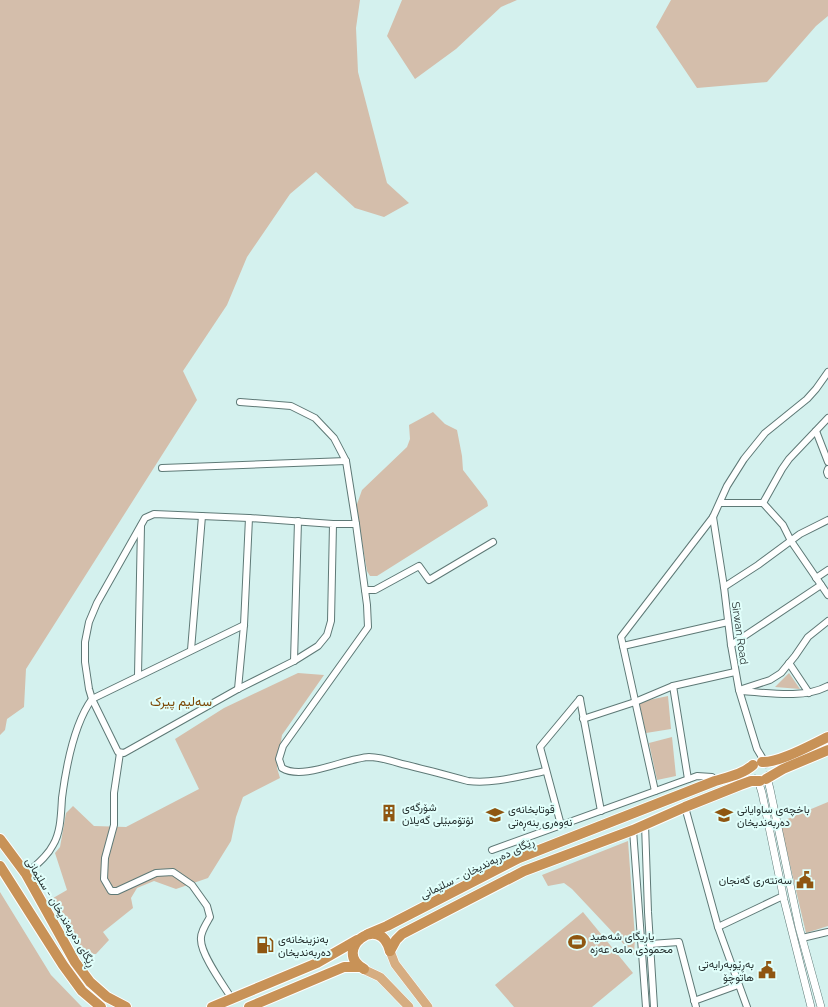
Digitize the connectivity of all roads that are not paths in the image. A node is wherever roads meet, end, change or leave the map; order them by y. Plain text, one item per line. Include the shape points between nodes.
1 (828, 372) edge
2 (240, 402) dead end
3 (828, 418) edge
4 (816, 431) junction
5 (346, 461) junction
6 (828, 462) edge
7 (162, 468) dead end
8 (828, 469) edge
9 (828, 475) edge
10 (720, 503) junction
11 (763, 503) junction
12 (202, 516) junction
13 (713, 517) junction
14 (249, 518) junction
15 (828, 520) edge
16 (298, 521) junction
17 (141, 524) junction
18 (333, 524) junction
19 (356, 524) junction
20 (791, 541) junction
21 (493, 542) dead end
22 (828, 570) edge
23 (816, 578) junction
24 (821, 585) junction
25 (724, 587) junction
26 (365, 590) junction
27 (828, 595) edge
28 (828, 621) edge
29 (728, 622) junction
30 (244, 625) junction
31 (731, 645) junction
32 (623, 646) junction
33 (191, 650) junction
34 (294, 661) junction
35 (789, 663) junction
36 (736, 672) junction
37 (138, 675) junction
38 (673, 686) junction
39 (828, 686) edge
40 (238, 689) junction
41 (739, 690) junction
42 (809, 693) junction
43 (92, 699) junction
44 (635, 702) junction
45 (583, 719) junction
46 (828, 737) edge
47 (756, 749) junction
48 (828, 750) edge
49 (120, 753) junction
50 (546, 771) junction
51 (761, 772) junction
52 (688, 780) junction
53 (715, 781) junction
54 (656, 791) junction
55 (685, 806) junction
56 (601, 811) junction
57 (645, 824) junction
58 (561, 825) junction
59 (633, 830) junction
60 (0, 839) edge
61 (492, 850) dead end
62 (0, 866) edge
63 (26, 874) junction
64 (783, 896) junction
65 (718, 928) junction
66 (828, 932) edge
67 (368, 934) junction
68 (802, 938) junction
69 (357, 940) junction
70 (650, 944) junction
71 (390, 951) junction
72 (363, 968) junction
73 (738, 984) junction
74 (258, 988) junction
75 (232, 999) junction
76 (264, 1001) junction
77 (695, 1004) edge
78 (101, 1007) edge
79 (126, 1007) edge
80 (212, 1007) edge
81 (249, 1007) edge
82 (409, 1007) edge
83 (428, 1007) edge
84 (646, 1007) edge
85 (654, 1007) edge
86 (747, 1007) edge
87 (811, 1007) edge
88 (821, 1007) edge

1 - 10 street via 807,399 765,433 727,486
2 - 5 street via 291,406 315,418 334,438
3 - 4 street
4 - 6 street
4 - 11 street via 782,469
5 - 7 street
5 - 19 street
8 - 9 street
10 - 11 street
10 - 13 street
11 - 20 street via 783,525
12 - 14 street
12 - 17 street via 154,514 147,516
12 - 33 street
13 - 25 street, Sirwan Road
13 - 32 street via 621,637
14 - 16 street
14 - 30 street
15 - 20 street
16 - 18 street
16 - 34 street
17 - 37 street
17 - 43 street via 89,622 84,652
18 - 19 street
18 - 34 street via 329,630 318,646
19 - 26 street
20 - 23 street
20 - 25 street
21 - 26 street via 429,580 419,566 375,590
22 - 23 street
23 - 24 street
24 - 27 street
24 - 31 street
25 - 29 street, Sirwan Road
26 - 50 street via 368,627 283,746 279,759 282,768 306,771 370,757 479,782
28 - 35 street via 808,637
29 - 31 street, Sirwan Road
29 - 32 street
30 - 33 street
30 - 40 street
31 - 36 street, Sirwan Road
32 - 44 street
33 - 37 street
34 - 40 street
35 - 41 street via 770,680
35 - 42 street
36 - 38 street
36 - 41 street, Sirwan Road
37 - 43 street
38 - 44 street
38 - 52 street
39 - 42 street
40 - 49 street
41 - 42 street
41 - 47 street, Sirwan Road
43 - 49 street
43 - 63 street via 86,706 70,752 58,834 54,845
44 - 45 street
44 - 54 street
45 - 50 street via 580,699 540,747
45 - 56 street
46 - 51 highway via 784,757
47 - 51 street, Sirwan Road
47 - 51 street, Sirwan Road
48 - 51 highway via 783,769
49 - 75 street via 114,793 114,825 105,858 104,879 111,891 117,891 156,873 173,872 192,885 207,906 210,917 200,939 202,949
50 - 58 street
51 - 53 highway, ڕێگای دەربەندیخان - سلێمانی via 748,769
51 - 55 highway via 747,782
51 - 64 street via 759,783
51 - 68 street via 770,789
52 - 53 street via 702,775 712,777
52 - 54 street
53 - 67 highway, ڕێگای دەربەندیخان - سلێمانی via 519,858
54 - 56 street
55 - 57 highway
55 - 65 street
56 - 58 street
57 - 59 highway
57 - 70 street
58 - 61 street
59 - 71 highway via 524,871 402,934
59 - 84 street
60 - 63 highway, ڕێگای دەربەندیخان - سلێمانی
62 - 78 highway via 63,965 82,991
63 - 79 highway, ڕێگای دەربەندیخان - سلێمانی via 86,977 107,997
64 - 65 street
64 - 87 street
65 - 73 street
66 - 68 street
67 - 69 highway, ڕێگای دەربەندیخان - سلێمانی
67 - 71 highway via 385,939
68 - 88 street
69 - 72 highway via 353,951 354,957
69 - 74 highway via 317,963
70 - 77 street via 679,942
70 - 85 street
71 - 83 main road via 395,964
72 - 76 highway via 344,967
72 - 82 main road via 380,977
73 - 77 street
73 - 86 street
74 - 75 highway
74 - 76 highway
75 - 80 highway
76 - 81 highway

